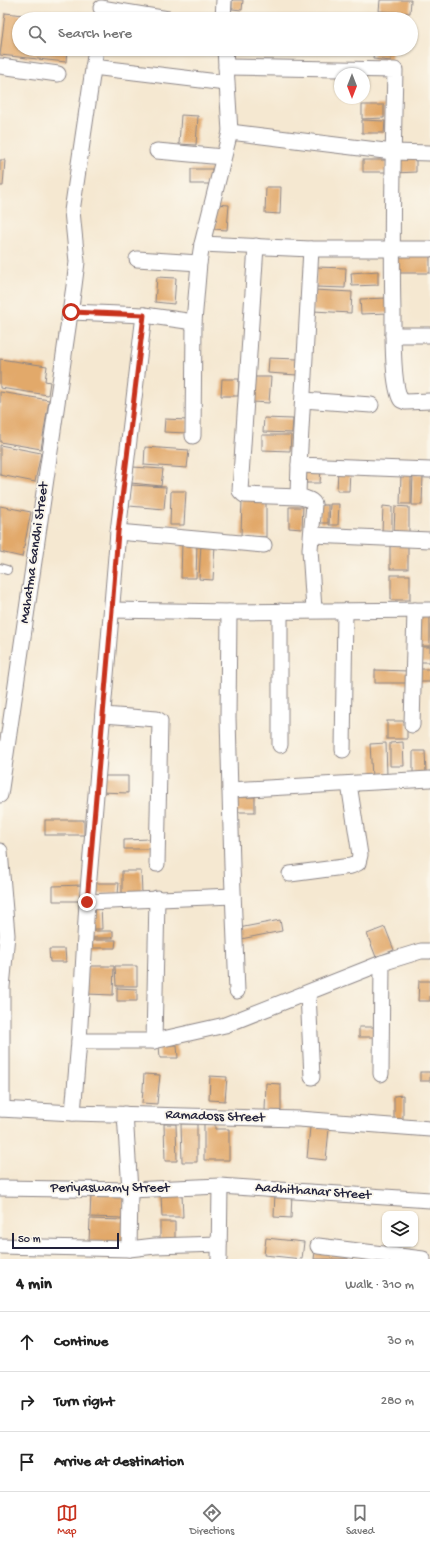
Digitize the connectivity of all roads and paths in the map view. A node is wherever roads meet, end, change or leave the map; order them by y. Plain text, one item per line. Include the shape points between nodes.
1 (224, 0) edge
2 (102, 9) edge
3 (122, 12) edge
4 (223, 12) edge
5 (95, 56) edge
6 (225, 56) edge
7 (0, 66) edge
8 (93, 67) junction
9 (226, 67) junction
10 (58, 74) dead end
11 (226, 83) junction
12 (230, 132) junction
13 (157, 151) dead end
14 (393, 152) junction
15 (430, 153) edge
16 (222, 157) junction
17 (202, 244) junction
18 (256, 246) junction
19 (311, 249) junction
20 (392, 250) junction
21 (430, 250) edge
22 (137, 259) dead end
23 (199, 263) junction
24 (71, 312) junction
25 (144, 315) junction
26 (194, 322) junction
27 (393, 335) junction
28 (430, 335) edge
29 (303, 400) junction
30 (430, 401) edge
31 (371, 405) dead end
32 (193, 436) dead end
33 (300, 465) junction
34 (430, 470) edge
35 (300, 497) junction
36 (118, 532) junction
37 (312, 535) junction
38 (430, 540) edge
39 (264, 545) dead end
40 (112, 610) junction
41 (314, 610) junction
42 (423, 610) edge
43 (280, 611) junction
44 (346, 611) junction
45 (229, 612) junction
46 (103, 714) junction
47 (412, 725) dead end
48 (280, 745) dead end
49 (343, 750) dead end
50 (430, 779) edge
51 (349, 784) junction
52 (230, 790) junction
53 (0, 795) edge
54 (0, 852) edge
55 (157, 864) dead end
56 (290, 874) dead end
57 (233, 896) junction
58 (157, 898) junction
59 (87, 902) junction
60 (430, 951) edge
61 (382, 963) junction
62 (1, 987) edge
63 (237, 991) dead end
64 (308, 993) junction
65 (79, 1041) junction
66 (154, 1041) junction
67 (381, 1074) dead end
68 (312, 1077) dead end
69 (1, 1109) edge
70 (73, 1113) junction
71 (125, 1114) junction
72 (430, 1129) edge
73 (220, 1186) junction
74 (0, 1188) edge
75 (130, 1190) junction
76 (430, 1200) edge
77 (0, 1246) edge
78 (318, 1246) dead end
79 (129, 1249) junction
80 (219, 1252) edge
81 (423, 1259) edge

1 - 4 street
2 - 3 street
5 - 8 street, Mahatma Gandhi Street
6 - 9 street
7 - 10 street
8 - 11 street
8 - 24 street, Mahatma Gandhi Street via 72,211 77,262
9 - 11 street
9 - 14 street via 395,70
11 - 12 street
12 - 14 street
12 - 16 street
13 - 16 street
14 - 15 street
14 - 20 street
16 - 17 street
17 - 18 street
17 - 23 street
18 - 19 street
18 - 35 street via 240,491 244,495
19 - 20 street
19 - 29 street
20 - 21 street
20 - 27 street
22 - 23 street
23 - 26 street
24 - 25 street
24 - 53 street, Mahatma Gandhi Street
25 - 26 street
25 - 36 street
26 - 32 street
27 - 28 street
27 - 30 street via 401,400
29 - 31 street
29 - 33 street
33 - 34 street
33 - 35 street
35 - 37 street via 314,502
36 - 39 street
36 - 40 street
37 - 38 street
37 - 41 street via 310,549
40 - 45 street
40 - 46 street
41 - 43 street
41 - 44 street
42 - 44 street
42 - 47 street
43 - 45 street
43 - 48 street
44 - 49 street
45 - 52 street
46 - 55 street via 160,721
46 - 59 street
50 - 51 street
51 - 52 street
51 - 56 street via 360,855 358,863
52 - 57 street
54 - 62 street via 7,935
57 - 58 street
57 - 63 street
58 - 59 street
58 - 66 street
59 - 65 street
60 - 61 street via 420,951
61 - 64 street
61 - 67 street
62 - 69 street
64 - 66 street via 225,1025
64 - 68 street
65 - 66 street
65 - 70 street
69 - 70 street, Ramadoss Street
70 - 71 street, Ramadoss Street
71 - 72 street, Ramadoss Street via 299,1119
71 - 75 street
73 - 75 street, Periyaswamy Street
73 - 76 street, Aadhithanar Street
73 - 80 street
74 - 75 street, Periyaswamy Street
75 - 79 street
77 - 79 street
78 - 81 street
79 - 80 street via 155,1246

